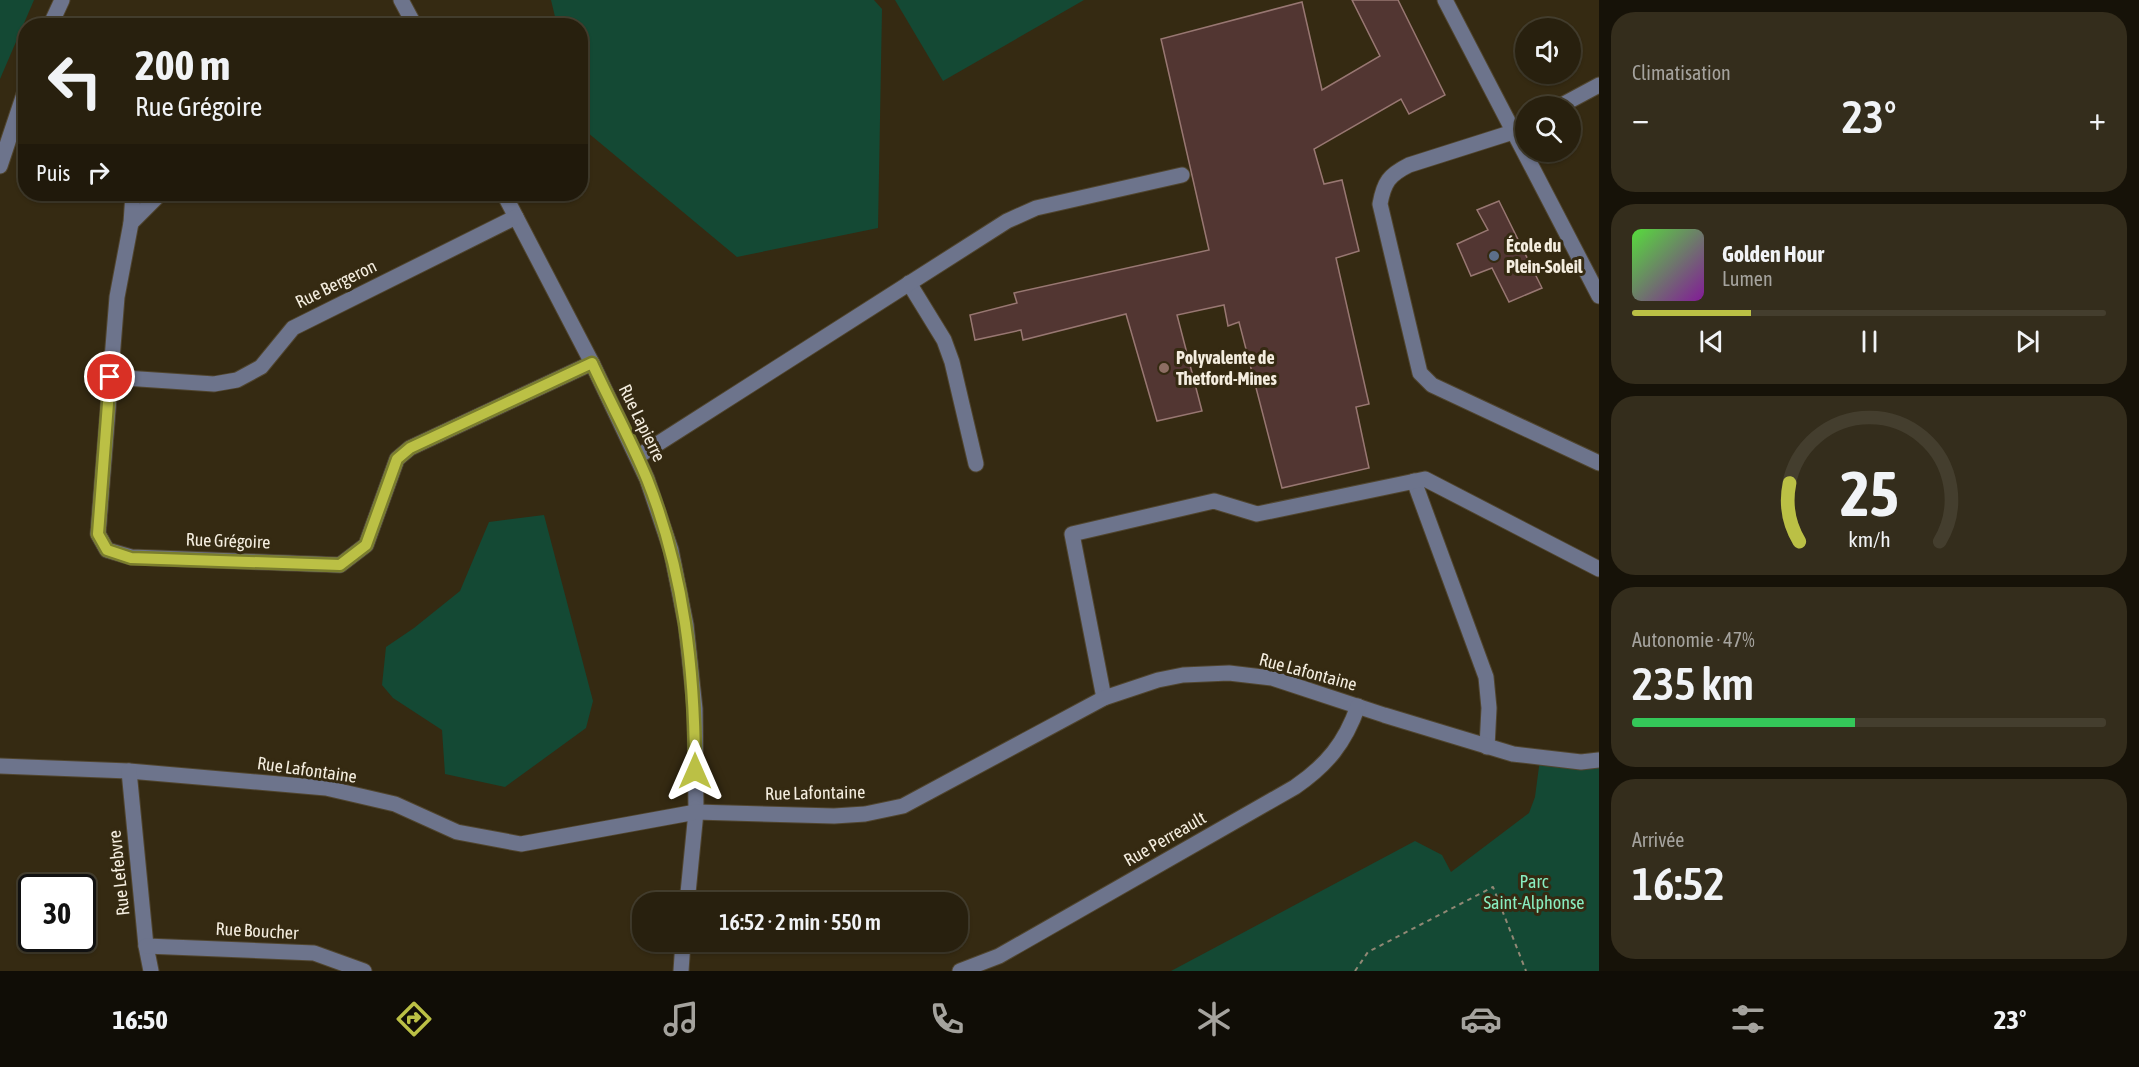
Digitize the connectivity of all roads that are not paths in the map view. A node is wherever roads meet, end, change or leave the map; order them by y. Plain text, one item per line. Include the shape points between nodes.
1 (62, 0) edge
2 (401, 0) edge
3 (1445, 0) edge
4 (54, 18) edge
5 (411, 18) edge
6 (1599, 85) edge
7 (1579, 96) edge
8 (18, 112) edge
9 (1515, 122) edge
10 (1515, 130) edge
11 (1535, 162) edge
12 (0, 166) edge
13 (1182, 175) dead end
14 (132, 201) edge
15 (153, 201) edge
16 (508, 201) edge
17 (516, 217) junction
18 (130, 223) junction
19 (909, 283) junction
20 (1599, 296) edge
21 (592, 363) junction
22 (110, 377) junction
23 (637, 457) junction
24 (1599, 463) edge
25 (976, 464) dead end
26 (1414, 482) junction
27 (1599, 568) edge
28 (1104, 698) junction
29 (1358, 706) junction
30 (1487, 747) junction
31 (1599, 760) edge
32 (0, 766) edge
33 (129, 771) junction
34 (696, 812) junction
35 (688, 892) edge
36 (146, 946) junction
37 (682, 952) edge
38 (360, 970) edge
39 (151, 971) edge
40 (681, 971) edge
41 (960, 971) edge

1 - 4 street
2 - 5 street
3 - 9 street
6 - 7 street
8 - 12 street
10 - 24 street via 1409,165 1395,172 1383,187 1380,204 1420,373 1432,385
11 - 20 street
13 - 19 street via 1036,208 1007,221
14 - 18 street, Rue Grégoire
15 - 18 street
16 - 17 street, Rue Lapierre
17 - 21 street, Rue Lapierre
17 - 22 street, Rue Bergeron via 293,328 261,367 237,380 213,384
18 - 22 street, Rue Grégoire via 117,297
19 - 23 street
19 - 25 street via 944,340
21 - 22 street, Rue Grégoire via 410,448 397,459 366,545 340,565 131,558 107,550 98,534
21 - 23 street, Rue Lapierre
23 - 34 street, Rue Lapierre via 671,550 686,625 695,709
26 - 27 street via 1425,479
26 - 28 street via 1257,514 1214,501 1072,534
26 - 30 street via 1486,677
28 - 29 street, Rue Lafontaine via 1175,677 1229,673 1272,678
28 - 34 street, Rue Lafontaine via 903,806 834,816
29 - 30 street, Rue Lafontaine
29 - 41 street, Rue Perreault via 1336,750 1318,771 1295,787 999,956
30 - 31 street, Rue Lafontaine via 1540,759
32 - 33 street, Rue Lafontaine
33 - 34 street, Rue Lafontaine via 326,788 396,804 457,832 521,844
33 - 36 street, Rue Lefebvre
34 - 35 street, Rue Lapierre
36 - 38 street, Rue Boucher via 314,953
36 - 39 street, Rue Lefebvre
37 - 40 street

